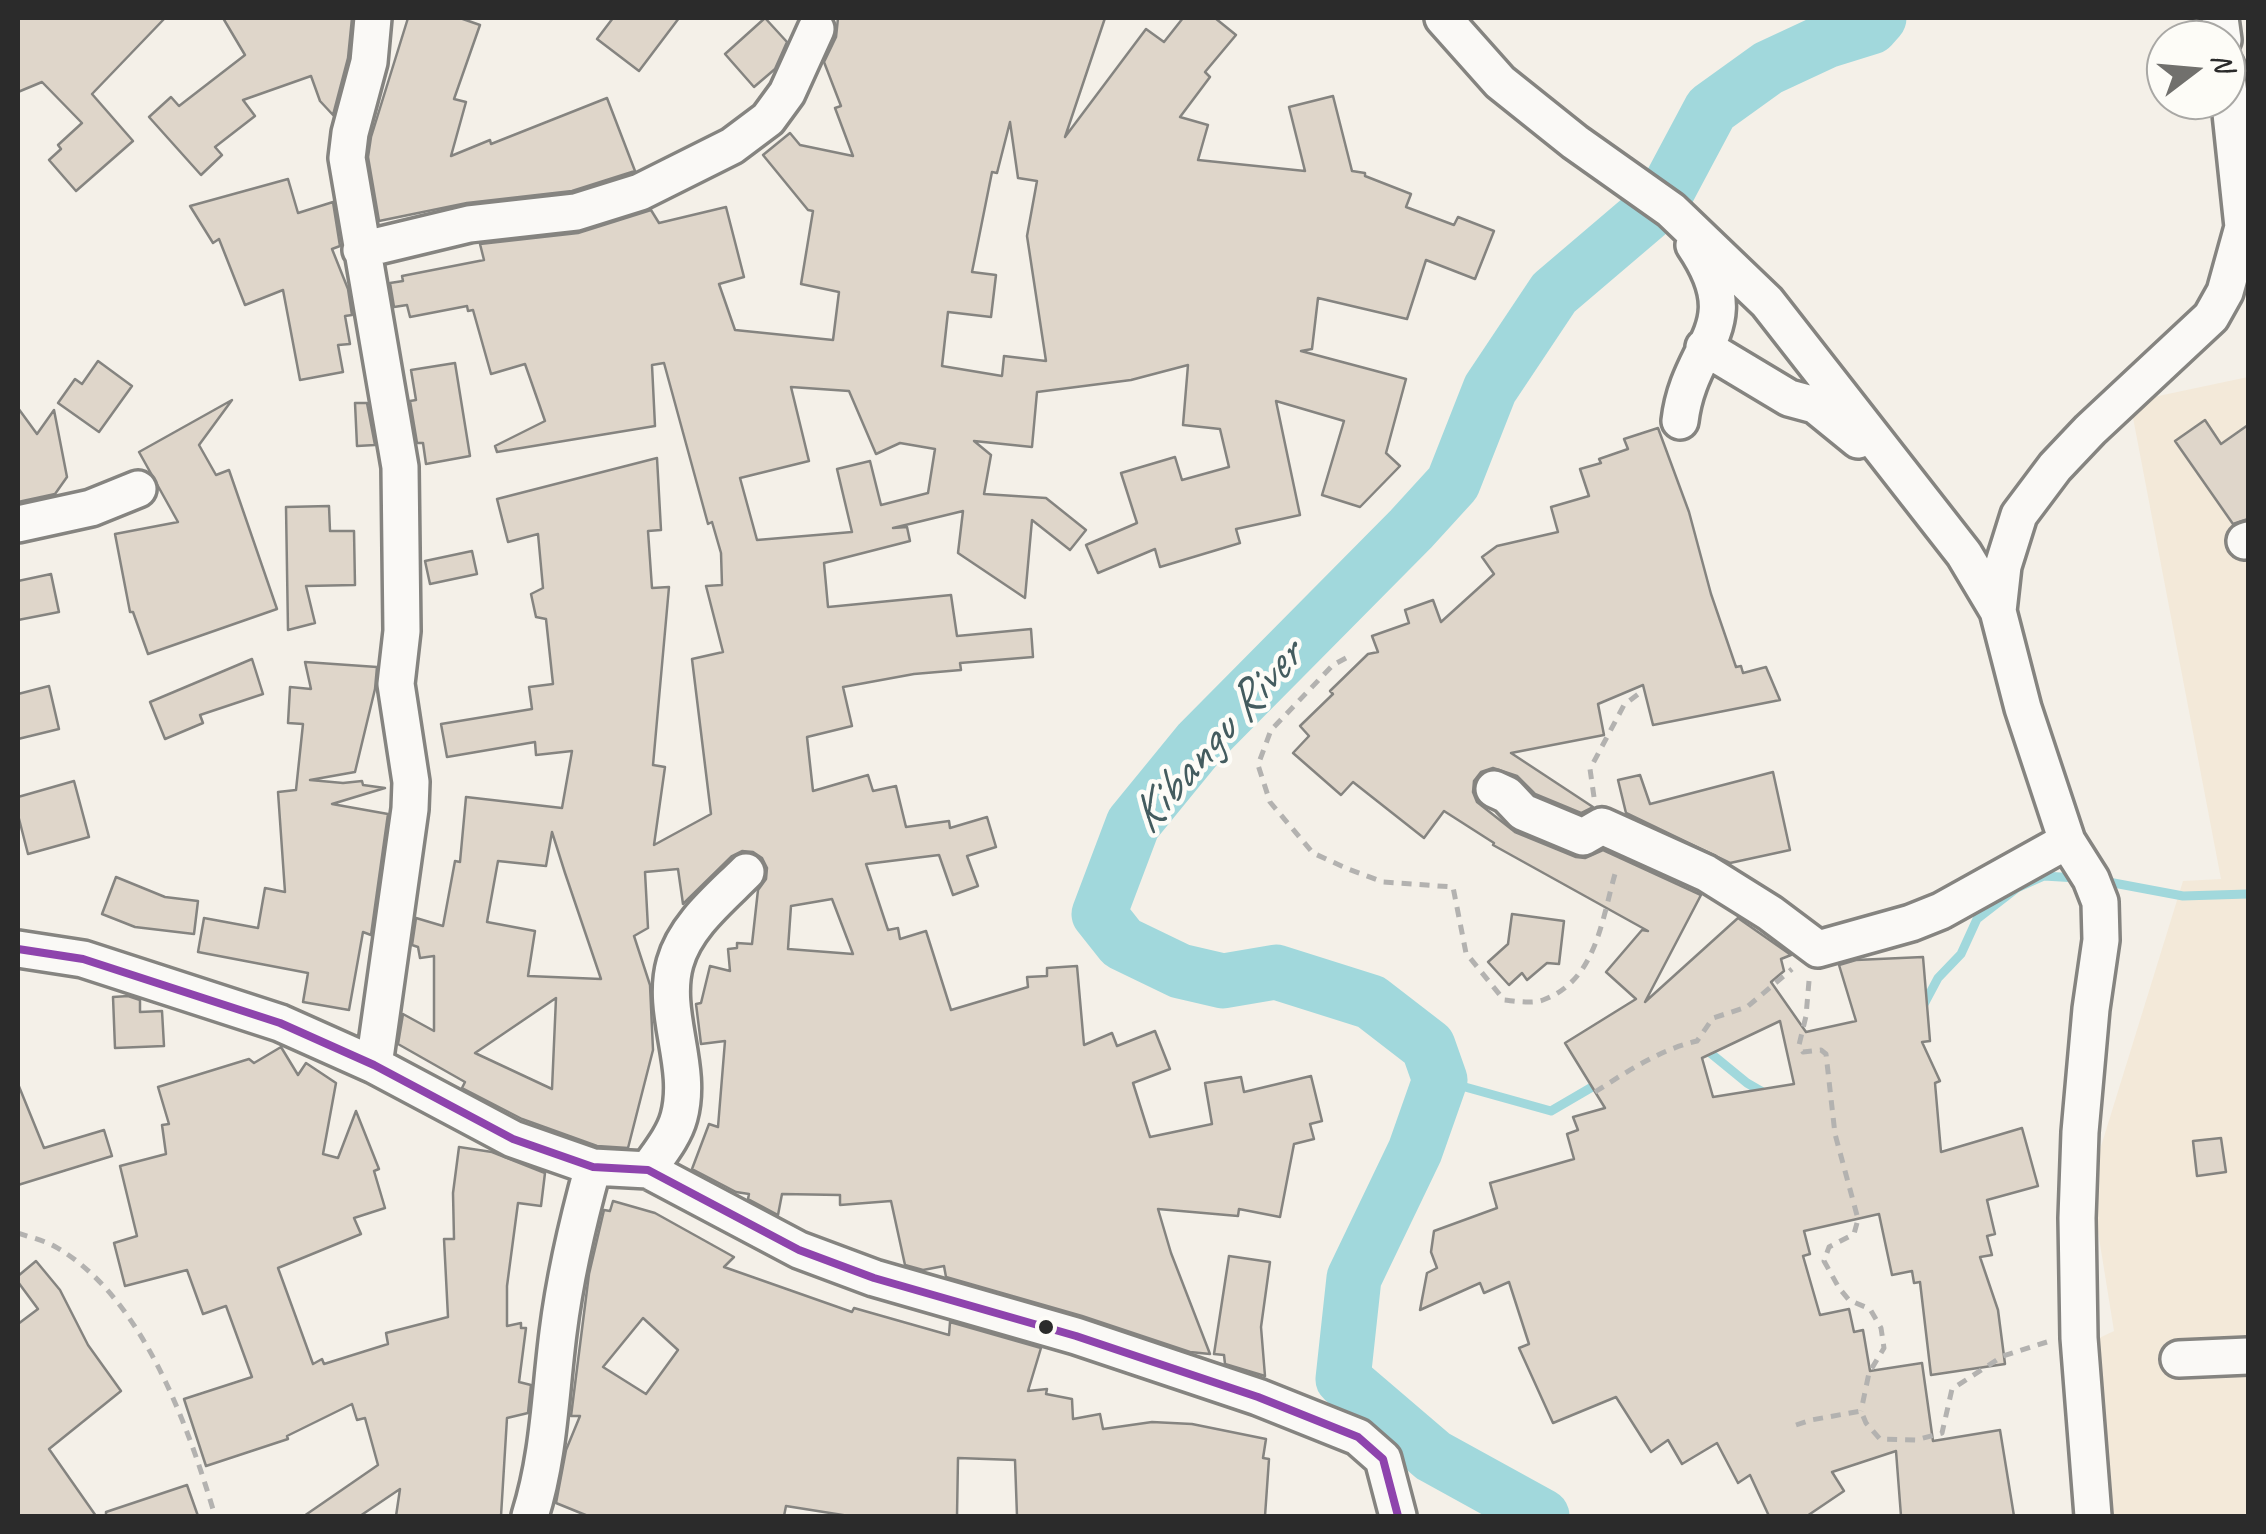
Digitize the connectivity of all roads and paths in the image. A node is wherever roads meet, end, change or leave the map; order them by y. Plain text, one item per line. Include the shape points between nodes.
1 (373, 18) edge
2 (1443, 18) edge
3 (816, 29) dead end
4 (2232, 120) edge
5 (1671, 210) junction
6 (361, 250) junction
7 (1704, 347) junction
8 (1680, 422) dead end
9 (1905, 479) junction
10 (138, 488) dead end
11 (18, 524) edge
12 (1998, 610) junction
13 (1346, 658) dead end
14 (1641, 692) dead end
15 (1494, 789) dead end
16 (1602, 826) junction
17 (2067, 842) junction
18 (1658, 850) junction
19 (746, 872) dead end
20 (18, 949) edge
21 (1818, 949) junction
22 (374, 1065) junction
23 (1595, 1092) dead end
24 (594, 1166) junction
25 (648, 1170) junction
26 (18, 1233) edge
27 (2080, 1338) junction
28 (2248, 1356) edge
29 (2180, 1359) dead end
30 (1861, 1412) junction
31 (1796, 1426) dead end
32 (215, 1516) edge
33 (530, 1516) edge
34 (1398, 1516) edge
35 (2093, 1516) edge

1 - 6 street via 370,62 347,158
2 - 5 street via 1515,95
3 - 6 street via 768,119 732,146 640,192 576,212 469,224
4 - 12 street via 2243,228 2225,292 2211,317 2055,467 2019,516
5 - 7 street via 1714,276 1718,316
5 - 9 street via 1766,302
6 - 22 street via 400,467 402,631 396,684 411,782
7 - 8 street
7 - 9 street via 1789,398 1815,405
9 - 12 street
10 - 11 street via 92,508
12 - 17 street
13 - 18 path via 1271,730 1258,765 1270,802 1313,853 1383,882 1453,888 1466,953 1504,1000 1541,1002 1576,980 1602,933 1624,849
14 - 16 path via 1624,705 1590,769
15 - 16 street via 1523,812 1582,837
16 - 18 street
17 - 21 street via 1912,924
17 - 27 street via 2091,880 2101,921 2080,1132
18 - 21 street via 1732,888
19 - 25 street via 702,917 675,962 682,1104
20 - 22 street via 82,959 188,991
21 - 23 path via 1748,1007 1713,1018 1697,1041 1674,1046
21 - 30 path via 1798,1045 1803,1052 1826,1054 1835,1134 1858,1218 1854,1234 1828,1247 1824,1261 1849,1300 1870,1310 1884,1348 1869,1374
22 - 24 street via 513,1139
24 - 25 street
24 - 33 street via 567,1276 546,1460
25 - 34 street via 814,1256 1076,1336 1358,1437 1383,1459
26 - 32 path via 75,1260 130,1320 182,1416
27 - 30 path via 2003,1356 1952,1389 1942,1434 1880,1439
27 - 35 street
28 - 29 street
30 - 31 path

